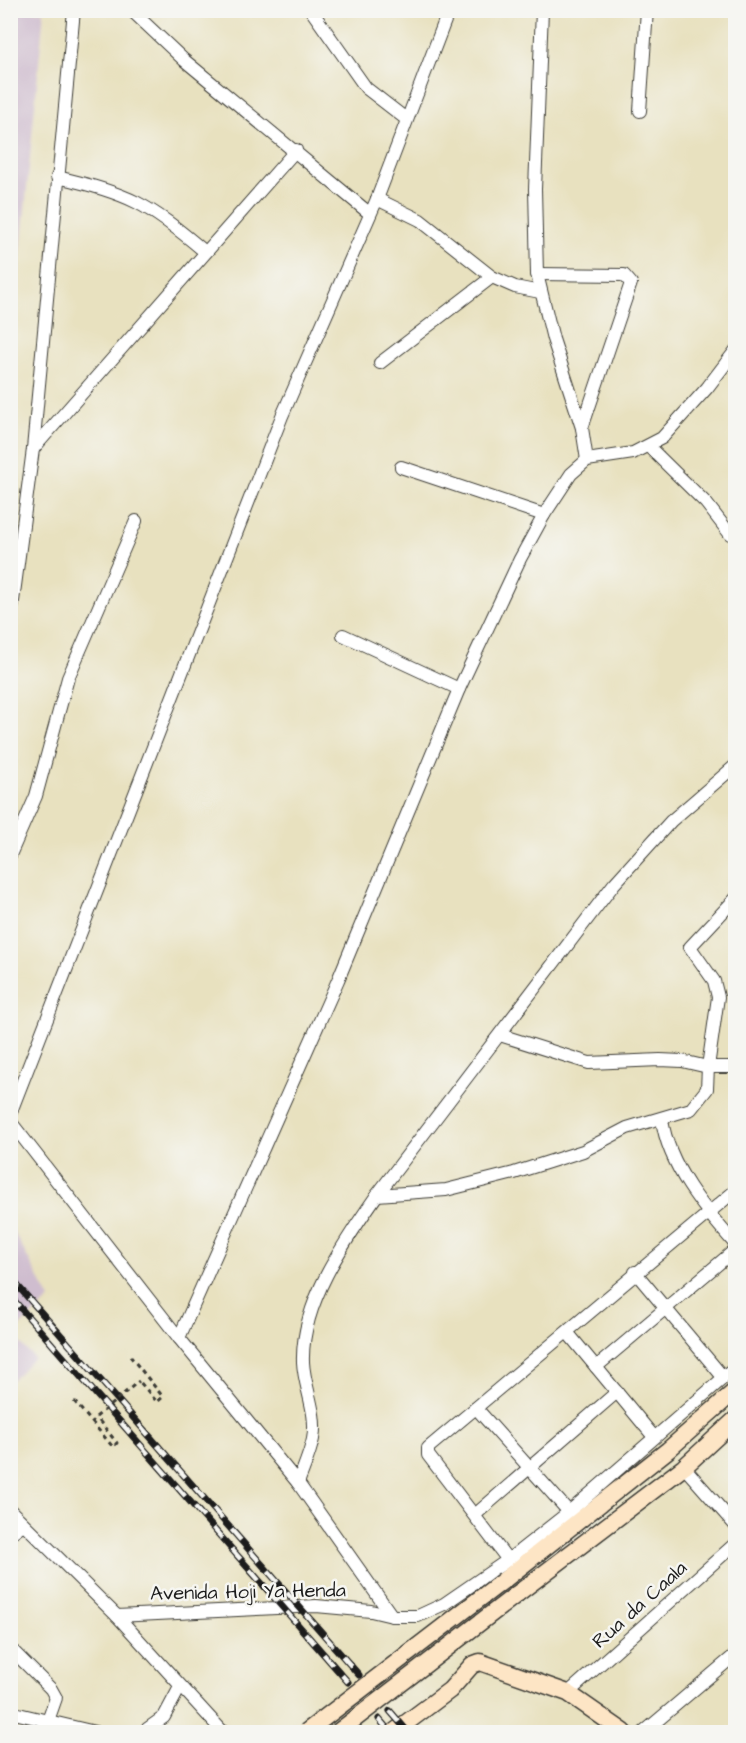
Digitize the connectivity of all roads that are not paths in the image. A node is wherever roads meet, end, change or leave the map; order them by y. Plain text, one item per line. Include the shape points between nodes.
1 (74, 10) edge
2 (131, 10) edge
3 (311, 10) edge
4 (449, 10) edge
5 (542, 10) edge
6 (647, 10) edge
7 (640, 111) dead end
8 (406, 118) junction
9 (296, 150) junction
10 (57, 177) junction
11 (377, 199) junction
12 (369, 213) junction
13 (204, 251) junction
14 (537, 274) junction
15 (492, 277) junction
16 (540, 292) junction
17 (735, 350) edge
18 (380, 363) dead end
19 (582, 428) junction
20 (649, 447) junction
21 (33, 449) junction
22 (587, 460) junction
23 (401, 467) dead end
24 (544, 515) junction
25 (136, 521) dead end
26 (730, 534) dead end
27 (10, 624) edge
28 (343, 635) dead end
29 (459, 689) junction
30 (735, 765) edge
31 (10, 855) edge
32 (735, 898) edge
33 (500, 1035) junction
34 (708, 1067) junction
35 (735, 1067) edge
36 (10, 1114) edge
37 (662, 1119) junction
38 (10, 1121) edge
39 (735, 1190) edge
40 (376, 1195) junction
41 (707, 1212) junction
42 (735, 1247) edge
43 (635, 1272) junction
44 (666, 1308) junction
45 (567, 1332) junction
46 (179, 1338) junction
47 (596, 1367) junction
48 (735, 1367) edge
49 (723, 1377) junction
50 (735, 1390) edge
51 (617, 1392) junction
52 (477, 1408) junction
53 (735, 1419) edge
54 (654, 1437) junction
55 (529, 1467) junction
56 (684, 1467) junction
57 (298, 1483) junction
58 (10, 1510) edge
59 (569, 1512) junction
60 (476, 1514) junction
61 (23, 1524) junction
62 (735, 1526) edge
63 (10, 1534) edge
64 (735, 1544) edge
65 (508, 1560) junction
66 (117, 1616) junction
67 (392, 1617) junction
68 (10, 1648) edge
69 (735, 1654) edge
70 (180, 1688) junction
71 (568, 1693) junction
72 (10, 1712) edge
73 (46, 1727) edge
74 (95, 1732) edge
75 (143, 1732) edge
76 (223, 1732) edge
77 (306, 1732) edge
78 (338, 1732) edge
79 (394, 1732) edge
80 (624, 1732) edge
81 (644, 1732) edge

1 - 10 street
2 - 9 street via 184,60
3 - 8 street via 366,88
4 - 8 street
5 - 14 street via 535,189
6 - 7 street
8 - 11 street
9 - 12 street
9 - 13 street
10 - 13 street via 116,191 138,201 162,215
10 - 21 street
11 - 12 street
11 - 15 street via 420,220
12 - 36 street via 282,416
13 - 21 street
14 - 16 street
14 - 19 street via 624,275 630,279
15 - 16 street
15 - 18 street
16 - 19 street
17 - 20 street via 685,414
19 - 22 street
20 - 22 street via 615,458
20 - 26 street via 701,498
21 - 27 street
22 - 24 street via 571,474
23 - 24 street
24 - 29 street
25 - 31 street via 68,678 36,796
28 - 29 street
29 - 46 street via 338,980
30 - 33 street via 644,849
32 - 34 street via 690,947 714,981 718,997
33 - 34 street via 589,1064 660,1060
33 - 40 street
34 - 35 street
34 - 37 street via 707,1089 696,1104
37 - 40 street via 627,1128 583,1151 514,1173 446,1190
37 - 41 street via 667,1144
38 - 46 street
39 - 41 street
40 - 57 street via 341,1246 308,1320 303,1363 314,1422 313,1439
41 - 42 street
41 - 43 street
42 - 44 street
43 - 44 street
43 - 45 street
44 - 47 street
44 - 49 street
45 - 47 street
45 - 52 street
46 - 57 street
47 - 51 street
48 - 49 street, Avenida Hoji Ya Henda
49 - 54 street, Avenida Hoji Ya Henda
50 - 77 main road, bridge via 668,1450
51 - 54 street
51 - 55 street
52 - 55 street
52 - 60 street via 427,1452
53 - 56 main road
54 - 59 street, Avenida Hoji Ya Henda
55 - 59 street
55 - 60 street
56 - 62 street
56 - 78 main road, bridge
57 - 67 street
58 - 61 street
59 - 65 street, Avenida Hoji Ya Henda
60 - 65 street
61 - 63 street
61 - 66 street
64 - 71 street, Rua da Caala
65 - 67 street, Avenida Hoji Ya Henda via 444,1604 418,1616
66 - 67 street, Avenida Hoji Ya Henda via 316,1606
66 - 70 street
68 - 73 street via 56,1698
69 - 81 street
70 - 75 street via 164,1717
70 - 76 street
71 - 79 main road via 480,1662
71 - 80 main road
72 - 73 street
73 - 74 street

